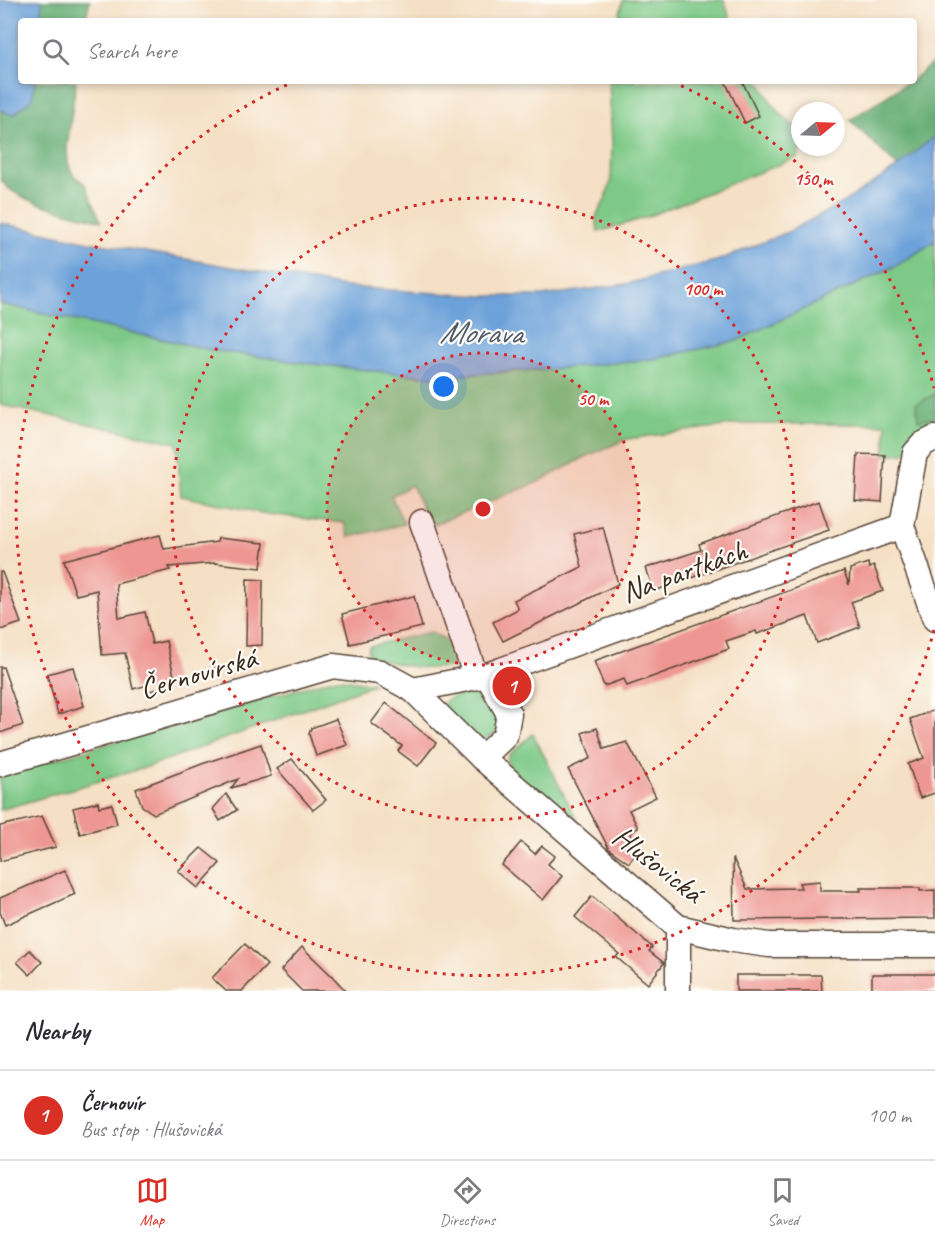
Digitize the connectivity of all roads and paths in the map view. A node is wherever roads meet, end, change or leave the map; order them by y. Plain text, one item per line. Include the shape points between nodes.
1 (935, 438) edge
2 (422, 522) dead end
3 (902, 525) junction
4 (935, 619) edge
5 (481, 676) junction
6 (413, 690) junction
7 (482, 758) junction
8 (0, 764) edge
9 (678, 927) junction
10 (935, 945) edge
11 (678, 991) edge

1 - 3 street via 915,453
2 - 5 street
3 - 4 street
3 - 5 street, Na partkách
5 - 6 street, Na partkách
5 - 7 street via 509,714 505,736
6 - 7 street, Hlušovická
6 - 8 street, Černovírská via 380,672 333,666
7 - 9 street, Hlušovická
9 - 10 street, Hlušovická via 769,945
9 - 11 street

